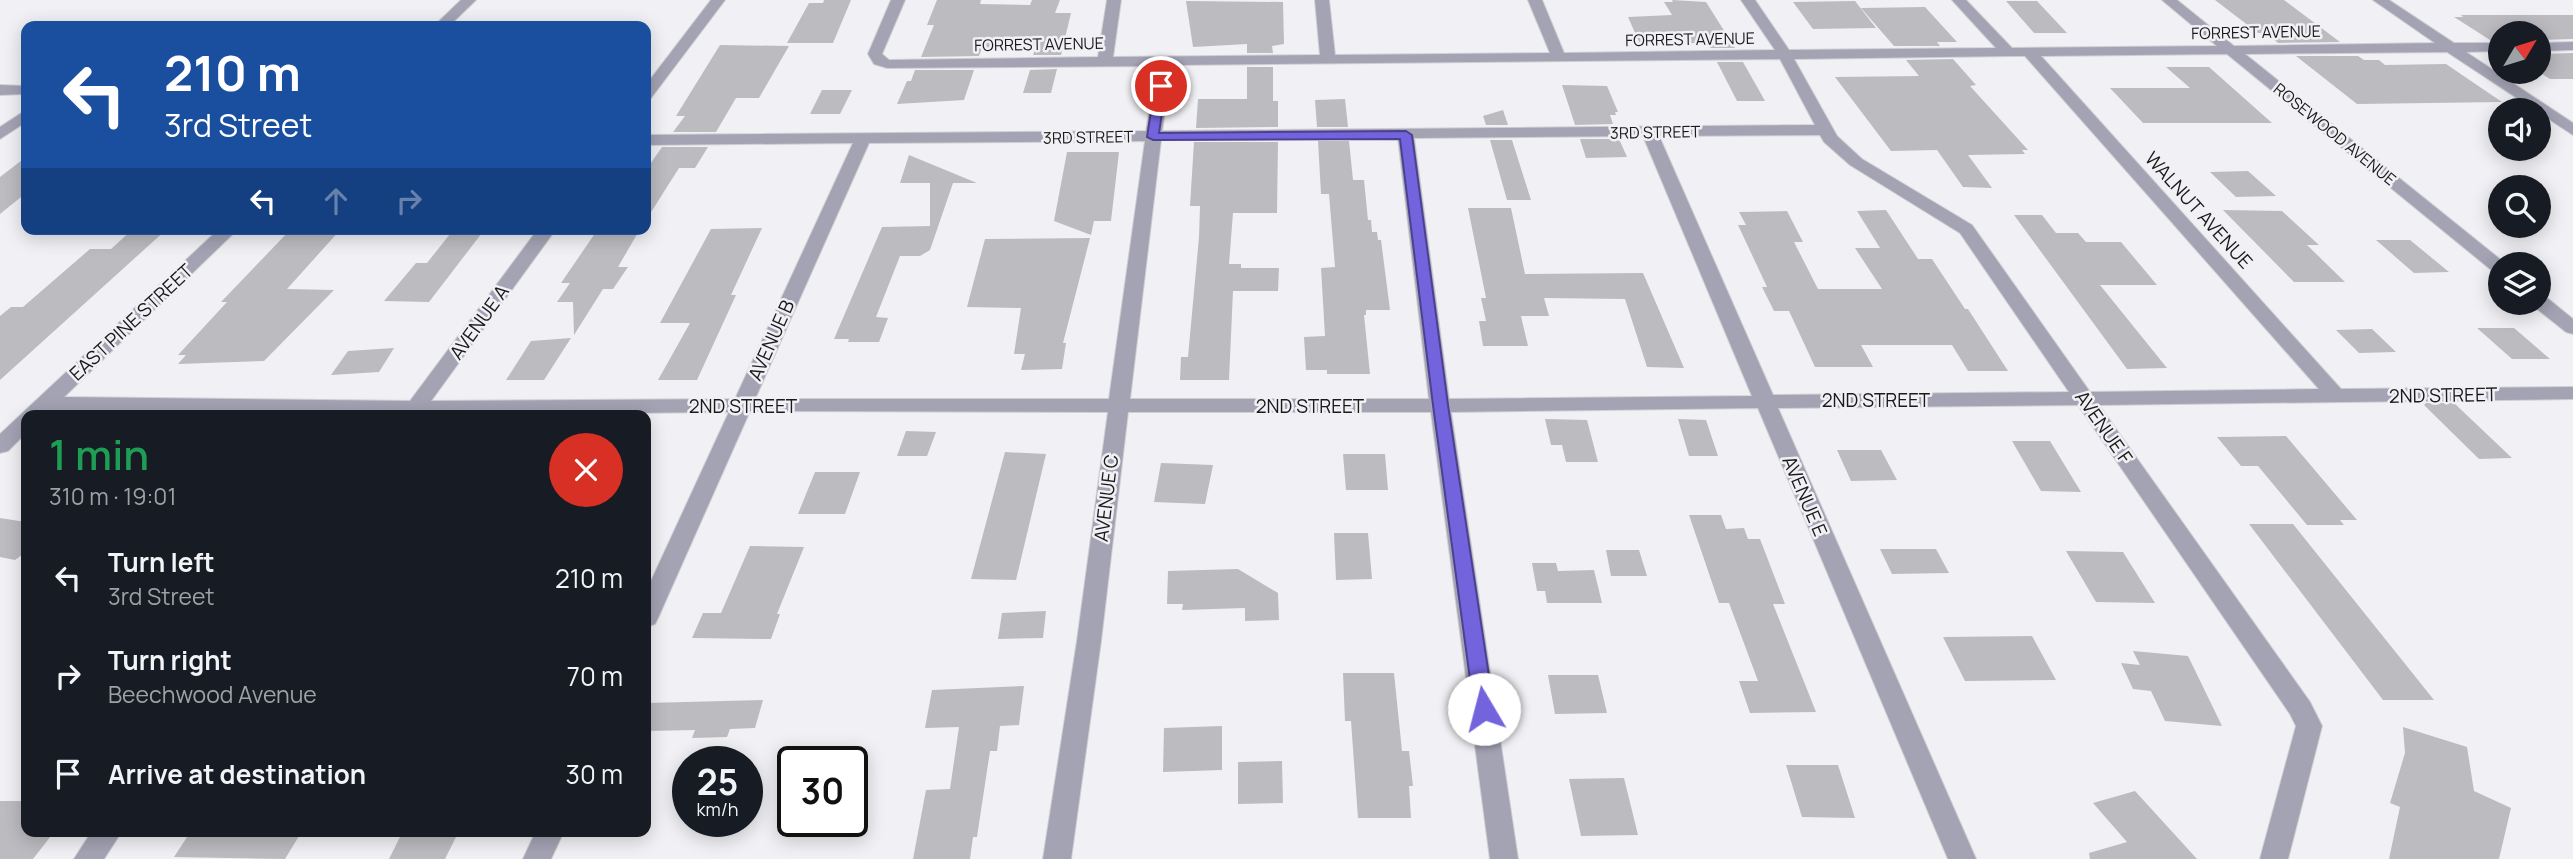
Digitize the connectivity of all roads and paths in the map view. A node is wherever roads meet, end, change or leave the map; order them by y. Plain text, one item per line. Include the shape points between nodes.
1 (469, 0) edge
2 (718, 0) edge
3 (898, 0) edge
4 (1114, 0) edge
5 (1322, 0) edge
6 (1535, 0) edge
7 (1748, 0) edge
8 (1959, 0) edge
9 (2169, 0) edge
10 (2380, 0) edge
11 (446, 21) edge
12 (2573, 46) edge
13 (2488, 47) edge
14 (2552, 47) edge
15 (2451, 48) junction
16 (2231, 50) junction
17 (2009, 52) junction
18 (2029, 52) junction
19 (1785, 55) junction
20 (1559, 58) junction
21 (1328, 60) junction
22 (1105, 61) junction
23 (1165, 61) junction
24 (651, 88) edge
25 (0, 90) edge
26 (21, 90) edge
27 (21, 119) edge
28 (1824, 130) junction
29 (2573, 130) edge
30 (1649, 132) junction
31 (0, 134) edge
32 (1406, 135) junction
33 (1153, 137) junction
34 (651, 140) edge
35 (862, 140) junction
36 (223, 235) edge
37 (543, 235) edge
38 (2488, 258) edge
39 (2551, 310) edge
40 (2573, 328) edge
41 (2573, 393) edge
42 (2337, 397) junction
43 (2084, 400) junction
44 (1763, 401) junction
45 (742, 405) junction
46 (1118, 405) junction
47 (1440, 405) junction
48 (39, 409) edge
49 (226, 410) edge
50 (414, 410) edge
51 (468, 410) edge
52 (21, 426) edge
53 (0, 446) edge
54 (651, 607) edge
55 (104, 837) edge
56 (547, 837) edge
57 (88, 859) edge
58 (537, 859) edge
59 (1057, 859) edge
60 (1504, 859) edge
61 (1962, 859) edge
62 (2274, 859) edge

1 - 11 street
2 - 24 street
3 - 22 street, FORREST AVENUE via 874,54 887,64
4 - 22 street
5 - 21 street
6 - 20 street
7 - 19 street, AVENUE F
8 - 17 street
9 - 16 street, ROSEWOOD AVENUE
10 - 15 street
12 - 14 street
13 - 15 street, FORREST AVENUE
15 - 16 street, FORREST AVENUE
15 - 29 street
16 - 18 street, FORREST AVENUE
16 - 38 street, ROSEWOOD AVENUE
17 - 18 street, FORREST AVENUE
17 - 19 street, FORREST AVENUE
18 - 42 street, WALNUT AVENUE
19 - 20 street, FORREST AVENUE
19 - 28 street, AVENUE F
20 - 21 street, FORREST AVENUE
21 - 23 street, FORREST AVENUE
22 - 23 street, FORREST AVENUE
23 - 33 street, AVENUE C
25 - 26 street
27 - 31 street
28 - 30 street, 3RD STREET
28 - 43 street, AVENUE F via 1856,162 1966,229
30 - 32 street, 3RD STREET
30 - 44 street, AVENUE E
32 - 33 street, 3RD STREET
32 - 47 street
33 - 35 street, 3RD STREET
33 - 46 street, AVENUE C
34 - 35 street, 3RD STREET
35 - 45 street, AVENUE B
36 - 48 street, EAST PINE STREET
37 - 50 street, AVENUE A
39 - 40 street
41 - 42 street, 2ND STREET
42 - 43 street, 2ND STREET
43 - 44 street, 2ND STREET
43 - 62 street, AVENUE F via 2309,726
44 - 47 street, 2ND STREET
44 - 61 street, AVENUE E
45 - 46 street, 2ND STREET
45 - 51 street, 2ND STREET
45 - 54 street, AVENUE B
46 - 47 street, 2ND STREET
46 - 59 street, AVENUE C
47 - 60 street
48 - 49 street, 2ND STREET
52 - 53 street
55 - 57 street
56 - 58 street

